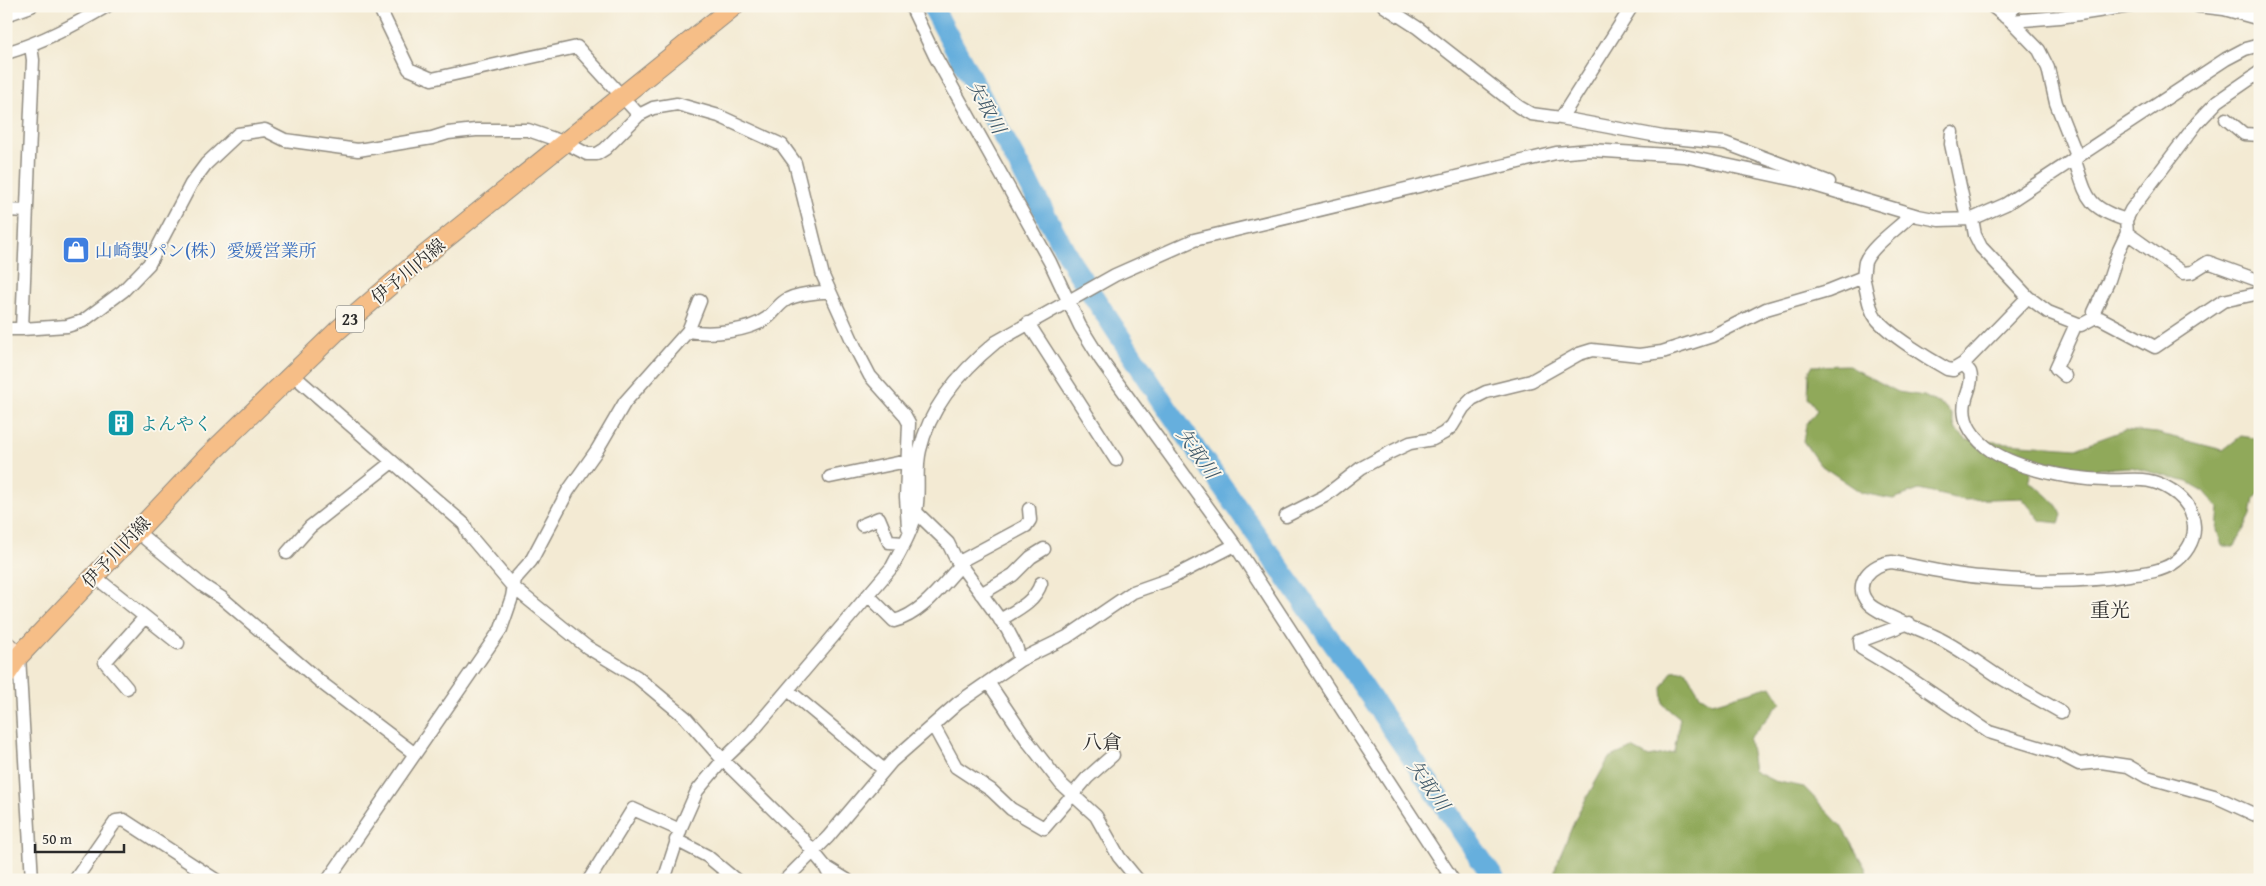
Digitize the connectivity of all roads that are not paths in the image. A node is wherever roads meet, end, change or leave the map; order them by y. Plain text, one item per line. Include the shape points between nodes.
1 (31, 6) edge
2 (107, 6) edge
3 (384, 6) edge
4 (734, 6) edge
5 (911, 6) edge
6 (1384, 6) edge
7 (1632, 6) edge
8 (1992, 6) edge
9 (2016, 6) edge
10 (2130, 6) edge
11 (2198, 6) edge
12 (2223, 8) edge
13 (2064, 12) edge
14 (6, 15) edge
15 (2008, 19) junction
16 (2260, 19) edge
17 (2260, 45) edge
18 (31, 46) junction
19 (6, 53) edge
20 (2260, 72) edge
21 (623, 97) junction
22 (639, 115) junction
23 (1561, 118) junction
24 (2226, 119) dead end
25 (1952, 132) dead end
26 (2260, 135) edge
27 (566, 143) junction
28 (2076, 157) junction
29 (1851, 196) junction
30 (6, 210) edge
31 (27, 210) junction
32 (1912, 214) junction
33 (1970, 219) junction
34 (2126, 220) junction
35 (2128, 233) junction
36 (1863, 277) junction
37 (2260, 281) edge
38 (830, 292) junction
39 (2260, 293) edge
40 (2028, 297) junction
41 (1070, 300) junction
42 (700, 301) dead end
43 (2094, 318) junction
44 (1028, 323) junction
45 (2076, 324) junction
46 (22, 329) junction
47 (6, 330) edge
48 (688, 332) junction
49 (1963, 364) junction
50 (292, 374) junction
51 (2065, 376) dead end
52 (1116, 460) dead end
53 (907, 461) junction
54 (392, 462) junction
55 (830, 477) dead end
56 (1029, 509) dead end
57 (916, 512) junction
58 (1286, 516) dead end
59 (862, 525) dead end
60 (136, 531) junction
61 (906, 538) junction
62 (1235, 545) junction
63 (1044, 549) dead end
64 (287, 553) dead end
65 (960, 564) junction
66 (94, 576) junction
67 (1041, 583) dead end
68 (513, 587) junction
69 (982, 594) junction
70 (868, 595) junction
71 (145, 617) junction
72 (1000, 620) junction
73 (1909, 623) junction
74 (178, 643) dead end
75 (13, 650) edge
76 (1020, 660) junction
77 (6, 675) edge
78 (988, 682) junction
79 (126, 688) dead end
80 (788, 690) junction
81 (2061, 712) dead end
82 (933, 725) junction
83 (415, 754) junction
84 (1113, 756) dead end
85 (723, 760) junction
86 (884, 769) junction
87 (1072, 794) junction
88 (2260, 817) edge
89 (678, 835) junction
90 (814, 851) junction
91 (824, 865) junction
92 (32, 880) edge
93 (75, 880) edge
94 (216, 880) edge
95 (328, 880) edge
96 (589, 880) edge
97 (664, 880) edge
98 (736, 880) edge
99 (785, 880) edge
100 (832, 880) edge
101 (847, 880) edge
102 (1138, 880) edge
103 (1454, 880) edge

1 - 14 street
2 - 18 street
3 - 21 street via 382,13 409,69 432,79 578,48
4 - 21 main road, 伊予川内線 / 23
5 - 41 street via 935,56
6 - 23 street via 1531,114
7 - 23 street
8 - 15 street
9 - 15 street
10 - 13 street
11 - 12 street
12 - 16 street
13 - 15 street
15 - 28 street via 2039,50 2048,68 2056,102
17 - 28 street via 2226,59
18 - 19 street
18 - 31 street
20 - 34 street via 2218,101 2197,123 2136,201
21 - 22 street
21 - 27 main road, 伊予川内線 / 23
22 - 27 street via 597,154 587,154
22 - 38 street via 660,106 677,104 719,116 782,145 798,171 823,276
23 - 29 street via 1725,143 1842,187
24 - 26 street via 2244,134
25 - 33 street via 1951,144
27 - 46 street via 528,130 476,130 448,132 432,138 358,150 286,140 264,130 238,134 206,164 191,184 149,264 123,291 83,321 67,326
27 - 50 main road, 伊予川内線 / 23 via 424,256
28 - 33 street via 2006,204
28 - 34 street via 2090,202 2105,213
29 - 32 street
29 - 41 street via 1801,181 1684,156 1590,150 1556,153 1194,240
30 - 31 street
31 - 46 street
32 - 33 street via 1951,221
32 - 36 street via 1873,250 1866,261
33 - 40 street via 1981,248
34 - 35 street
35 - 37 street via 2183,273 2192,272 2208,262
35 - 43 street
36 - 49 street via 1872,309 1888,330 1947,369 1953,370
36 - 58 street via 1766,309 1712,336 1662,352 1639,355 1592,350 1531,381 1486,392 1472,399 1444,433 1410,442 1360,468 1325,496
38 - 48 street via 794,296 755,324 719,333
38 - 53 street via 870,376 909,424
39 - 43 street via 2223,302 2155,348 2100,318
40 - 45 street via 2048,312
40 - 49 street
41 - 44 street
41 - 62 street via 1101,360
42 - 48 street
43 - 45 street via 2081,326
44 - 52 street
44 - 57 street via 980,355 938,407 920,450
45 - 51 street via 2056,368
46 - 47 street
48 - 68 street via 619,411
49 - 73 street via 1970,373 1965,419 1971,433 1987,448 2004,458 2044,472 2106,480 2132,478 2152,481 2170,489 2191,511 2192,542 2172,564 2155,571 2076,581 1980,577 1892,562 1873,567 1864,576 1862,588 1867,602 1878,611
50 - 54 street
50 - 60 main road, 伊予川内線 / 23
53 - 55 street
53 - 61 street
54 - 64 street via 310,527
54 - 68 street via 464,524 469,535
56 - 65 street via 1030,520 1026,526
57 - 61 street
57 - 65 street via 948,543
59 - 61 street via 879,518 890,542
60 - 66 main road, 伊予川内線 / 23
60 - 83 street via 202,586 222,598 323,684
61 - 70 street via 892,567
62 - 76 street via 1167,580 1133,592 1067,637
62 - 103 street
63 - 69 street via 1013,575
65 - 69 street
65 - 70 street via 907,618 894,621
66 - 71 street
66 - 75 main road, 伊予川内線 / 23
67 - 72 street via 1032,600
68 - 83 street via 501,629
68 - 85 street via 586,648 658,693 701,732
69 - 72 street
70 - 80 street
71 - 74 street
71 - 79 street via 105,662
72 - 76 street via 1016,646
73 - 81 street
73 - 88 street via 1860,642 1861,648 1989,732 2058,753 2079,764 2128,766 2147,777 2214,796
75 - 77 main road, 伊予川内線 / 23
75 - 92 street
76 - 78 street
78 - 82 street
78 - 87 street via 1029,743
80 - 85 street
80 - 86 street
82 - 86 street
82 - 87 street via 956,767 991,790 1011,809 1044,828
83 - 95 street
84 - 87 street
85 - 89 street via 697,791
85 - 90 street
86 - 90 street
87 - 102 street via 1096,816 1119,857
89 - 96 street via 633,809
89 - 97 street
89 - 98 street
90 - 91 street
90 - 99 street
91 - 100 street
91 - 101 street
93 - 94 street via 116,821 124,820

